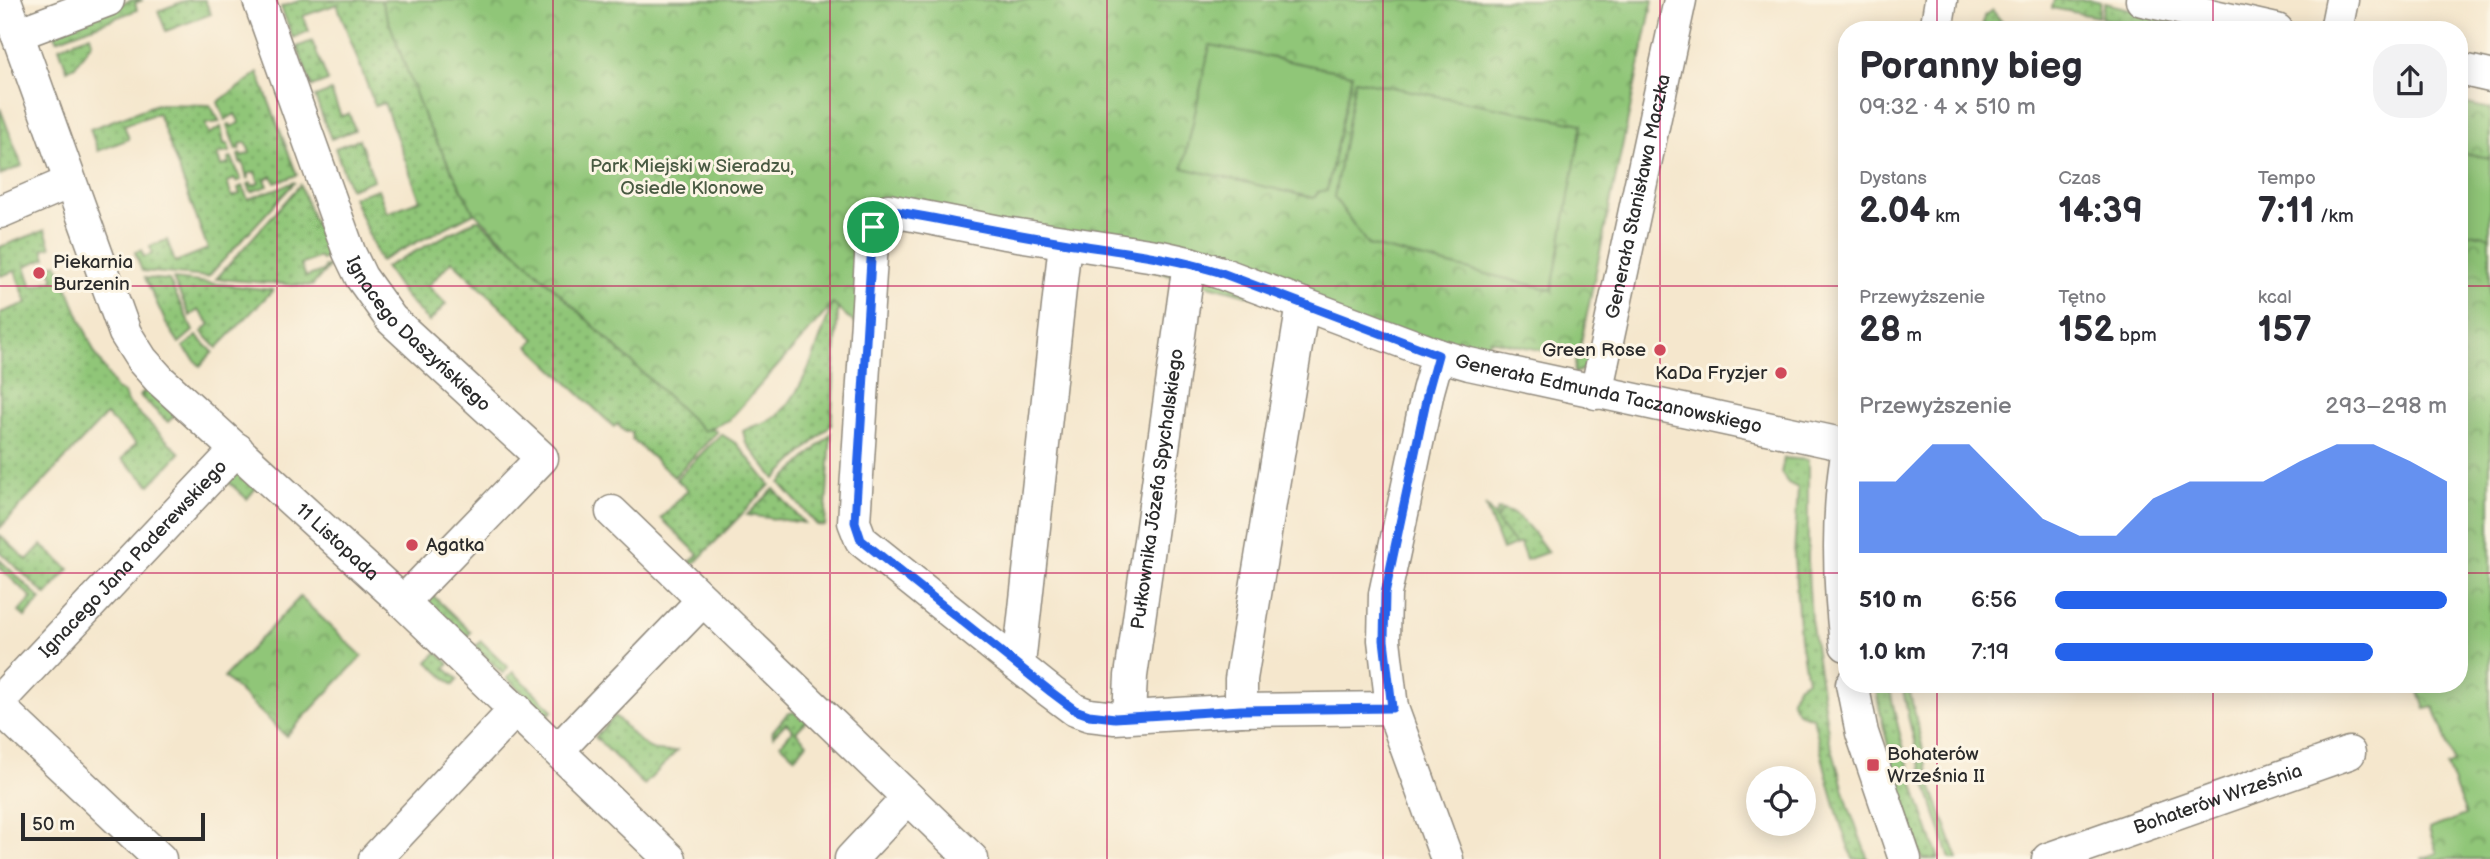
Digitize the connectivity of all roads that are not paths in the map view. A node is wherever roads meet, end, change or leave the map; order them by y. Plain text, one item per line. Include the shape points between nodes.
1 (5, 0) edge
2 (108, 0) edge
3 (259, 0) edge
4 (1680, 0) edge
5 (1941, 0) edge
6 (2142, 0) edge
7 (2342, 0) edge
8 (1938, 21) edge
9 (2236, 21) edge
10 (2338, 21) edge
11 (18, 34) junction
12 (2468, 71) edge
13 (2490, 76) edge
14 (70, 182) junction
15 (0, 212) edge
16 (1065, 243) junction
17 (1189, 263) junction
18 (1303, 304) junction
19 (1438, 355) junction
20 (1596, 393) junction
21 (1838, 443) edge
22 (237, 449) junction
23 (612, 512) dead end
24 (702, 600) junction
25 (403, 602) junction
26 (1019, 664) junction
27 (1854, 693) edge
28 (0, 700) edge
29 (0, 708) edge
30 (1392, 708) junction
31 (516, 709) junction
32 (1241, 710) junction
33 (1129, 716) junction
34 (558, 750) junction
35 (2349, 753) dead end
36 (908, 798) junction
37 (160, 859) edge
38 (375, 859) edge
39 (670, 859) edge
40 (850, 859) edge
41 (972, 859) edge
42 (1447, 859) edge
43 (1905, 859) edge
44 (2048, 859) edge

1 - 11 street, 11 Listopada
2 - 11 street
3 - 25 street, Ignacego Daszyńskiego via 361,277 391,319 542,458
4 - 20 street, Generała Stanisława Maczka
5 - 8 street
6 - 9 street
7 - 10 street
11 - 14 street, 11 Listopada
12 - 13 street
14 - 15 street
14 - 22 street, 11 Listopada via 125,333 160,380
16 - 17 street, Generała Edmunda Taczanowskiego
16 - 26 street
16 - 26 street, Generała Edmunda Taczanowskiego via 888,210 878,214 873,227 855,528 866,544
17 - 18 street, Generała Edmunda Taczanowskiego
17 - 33 street, Pułkownika Józefa Spychalskiego
18 - 19 street, Generała Edmunda Taczanowskiego
18 - 32 street via 1241,679
19 - 20 street, Generała Edmunda Taczanowskiego
19 - 30 street via 1385,594 1384,640
20 - 21 street, Generała Edmunda Taczanowskiego
22 - 25 street, 11 Listopada
22 - 28 street, Ignacego Jana Paderewskiego
23 - 24 street
24 - 34 street
24 - 36 street
25 - 31 street, 11 Listopada
26 - 33 street via 1075,710 1101,717
27 - 43 street via 1862,733
29 - 37 street
30 - 32 street
30 - 42 street
31 - 34 street, 11 Listopada
31 - 38 street
32 - 33 street
34 - 39 street, 11 Listopada
35 - 44 street, Bohaterów Września
36 - 40 street
36 - 41 street

